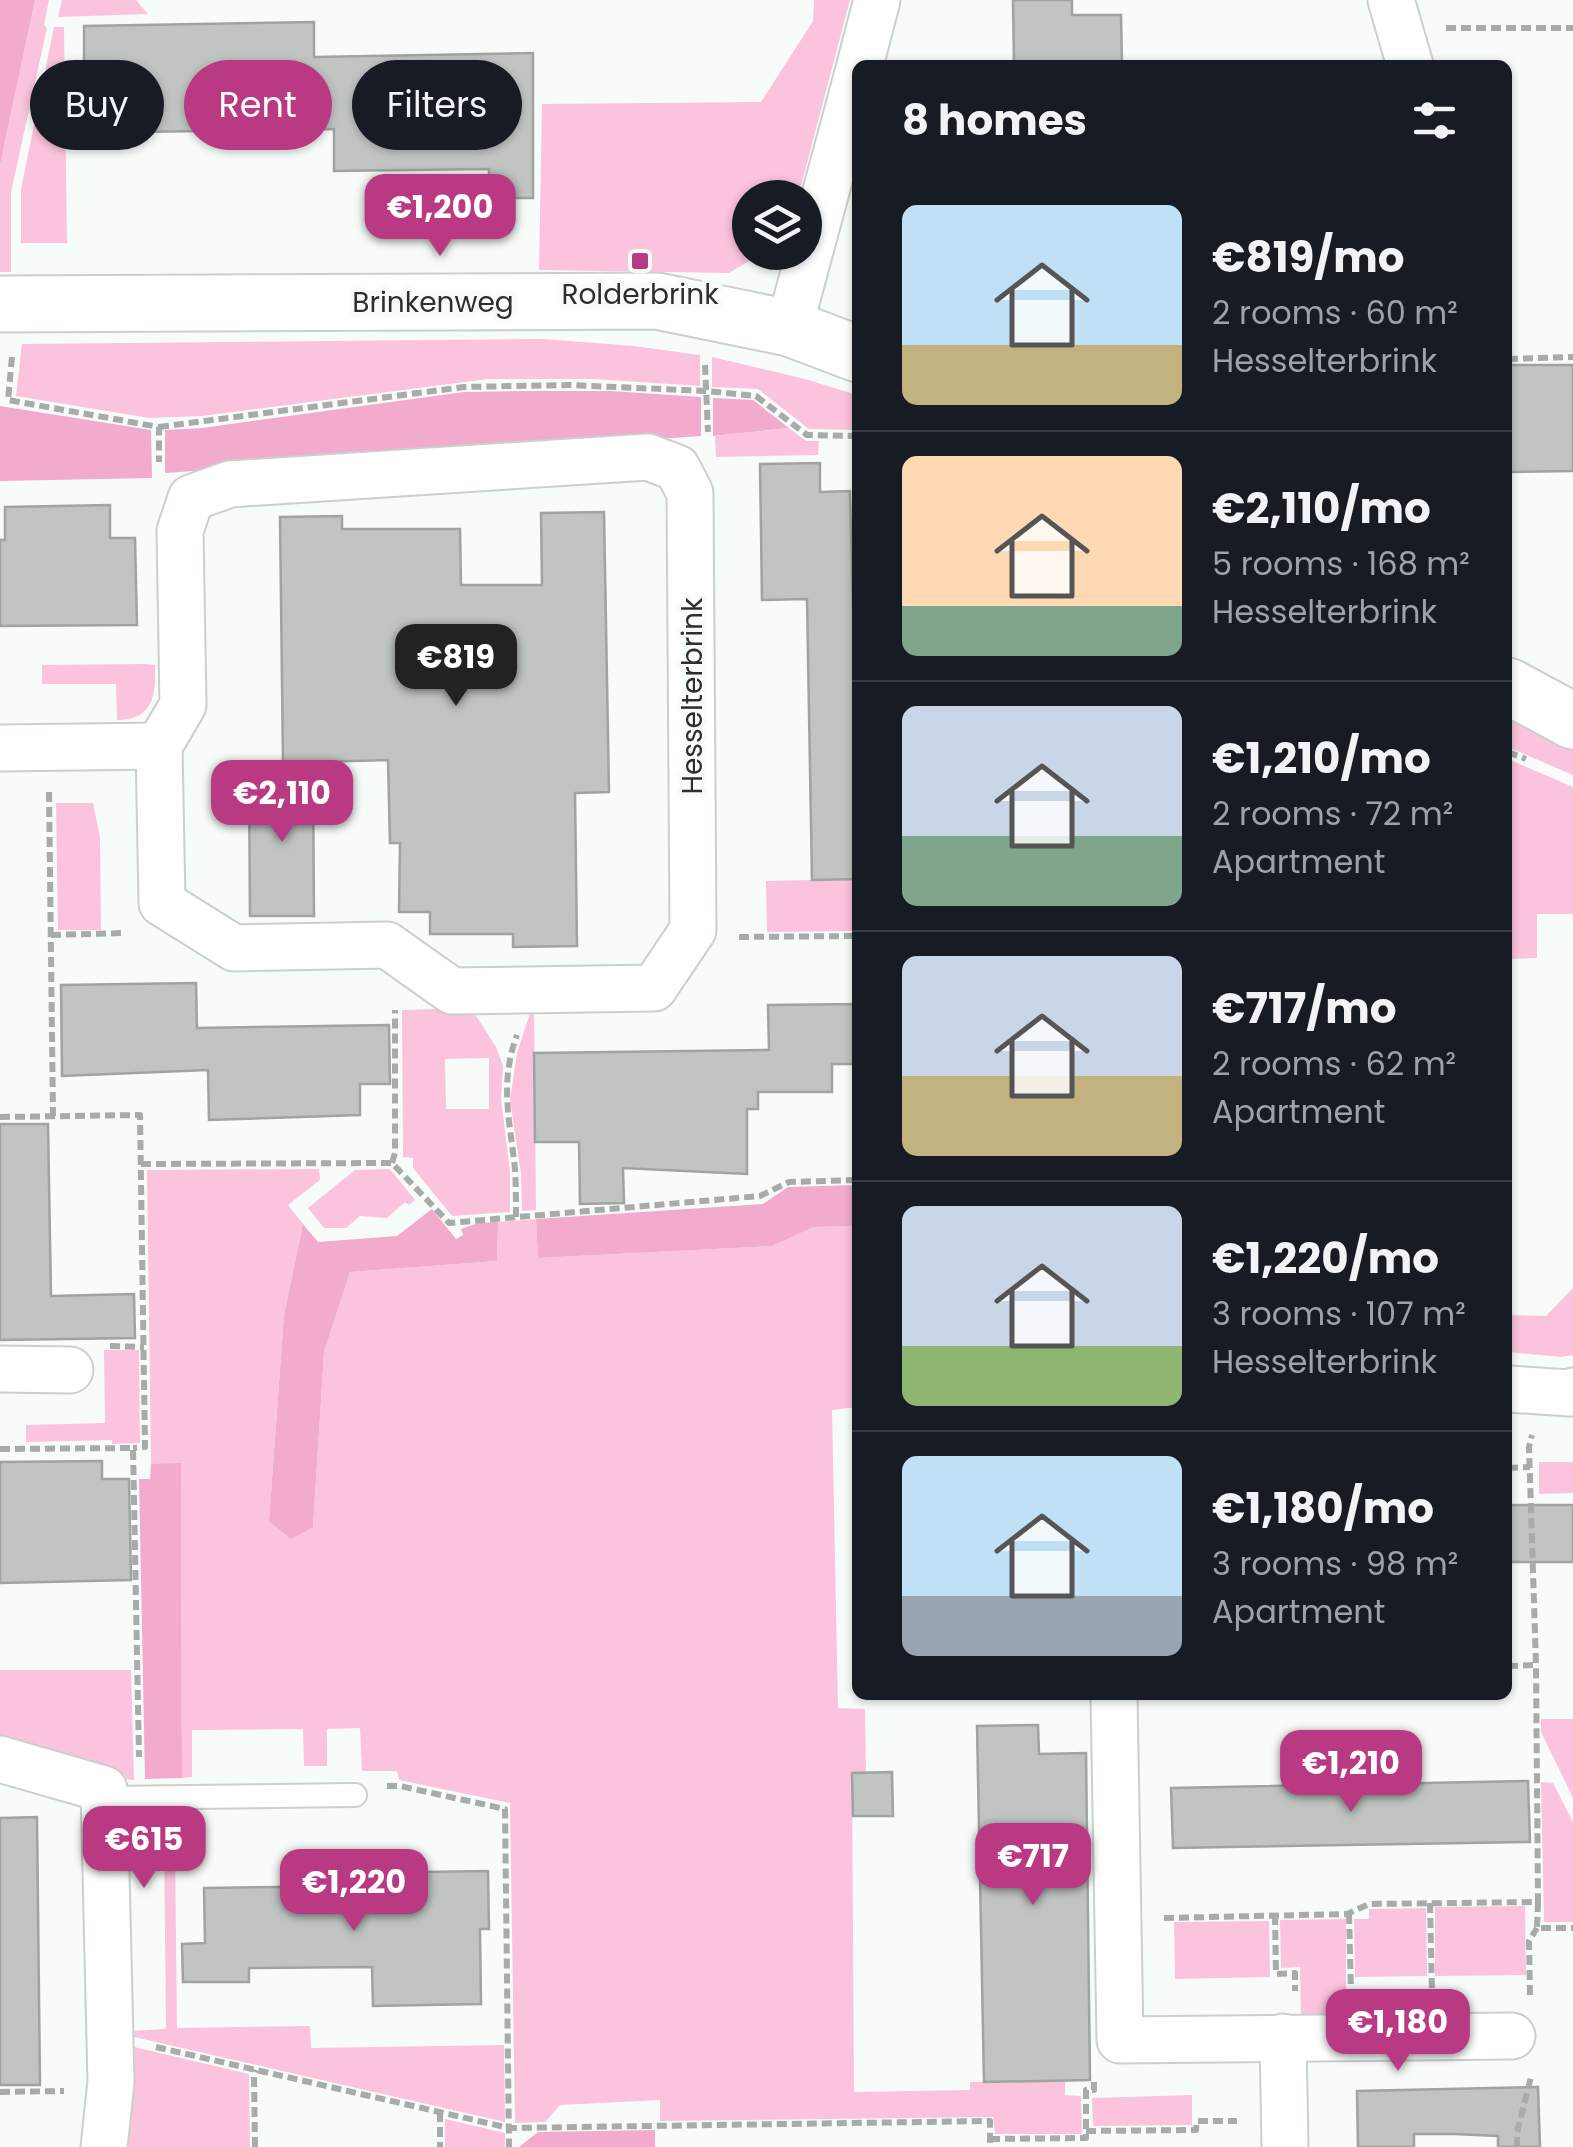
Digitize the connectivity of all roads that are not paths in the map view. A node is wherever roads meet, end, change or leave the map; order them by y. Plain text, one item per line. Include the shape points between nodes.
1 (877, 0) edge
2 (861, 60) edge
3 (852, 96) edge
4 (9, 304) edge
5 (789, 328) junction
6 (852, 352) edge
7 (1512, 688) edge
8 (1573, 721) edge
9 (159, 746) junction
10 (0, 748) edge
11 (0, 1369) edge
12 (70, 1370) dead end
13 (1515, 1390) edge
14 (1573, 1391) edge
15 (1114, 1700) edge
16 (0, 1759) edge
17 (354, 1795) road end
18 (122, 1798) junction
19 (1512, 2036) dead end
20 (1289, 2037) junction
21 (1285, 2134) edge
22 (104, 2147) edge

1 - 2 street
3 - 5 street
4 - 5 street, Brinkenweg via 657,301
5 - 6 street, Brinkenweg
7 - 8 street
9 - 9 street, Hesselterbrink via 183,705 180,530 191,498 230,484 648,457 676,468 690,493 694,930 654,988 452,991 387,945 234,948 162,903
9 - 10 street
11 - 12 street
13 - 14 street
15 - 20 street via 1120,2040
16 - 18 street
17 - 18 lane
18 - 22 street
19 - 20 street
20 - 21 street

